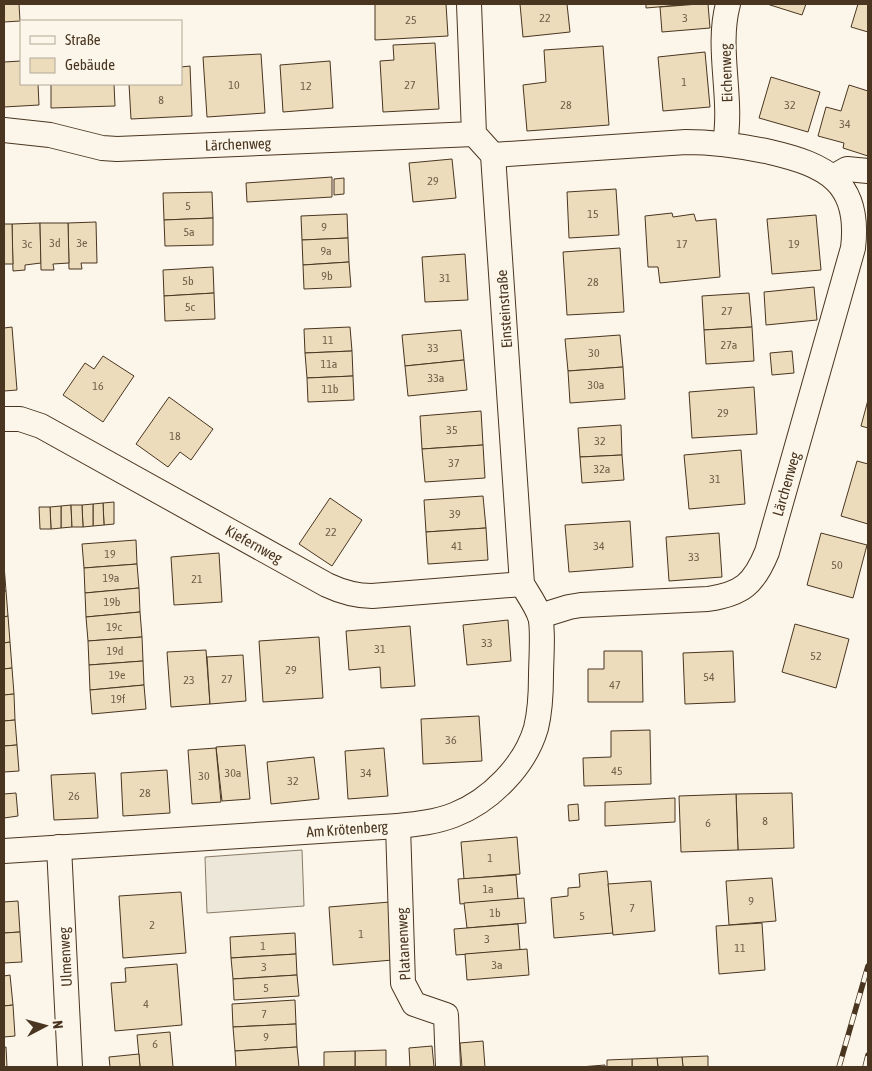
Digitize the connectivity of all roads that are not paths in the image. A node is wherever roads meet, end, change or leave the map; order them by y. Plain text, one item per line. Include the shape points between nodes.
1 (469, 4) edge
2 (728, 4) edge
3 (4, 130) edge
4 (474, 134) junction
5 (725, 143) junction
6 (493, 155) junction
7 (868, 171) edge
8 (833, 177) junction
9 (4, 419) edge
10 (522, 584) junction
11 (540, 616) junction
12 (398, 826) junction
13 (59, 847) junction
14 (4, 851) edge
15 (70, 1067) edge
16 (448, 1067) edge

1 - 4 street
2 - 5 street, Eichenweg via 724,37 728,114
3 - 4 street, Lärchenweg via 50,135 117,149
4 - 6 street
5 - 6 street, Lärchenweg via 686,142
5 - 8 street, Lärchenweg via 800,160
6 - 10 street, Einsteinstraße
7 - 8 street via 846,170
8 - 11 street, Lärchenweg via 851,209 853,248 760,568 744,587 723,597 581,605
9 - 10 street, Kiefernweg via 26,420 40,426 346,593 372,596
10 - 11 street, Einsteinstraße
11 - 12 street, Am Krötenberg via 539,710 536,728 520,760 496,788 469,808 441,819
12 - 13 street, Am Krötenberg
12 - 16 street, Platanenweg via 403,983 414,1004 446,1015
13 - 14 street, Am Krötenberg
13 - 15 street, Ulmenweg

